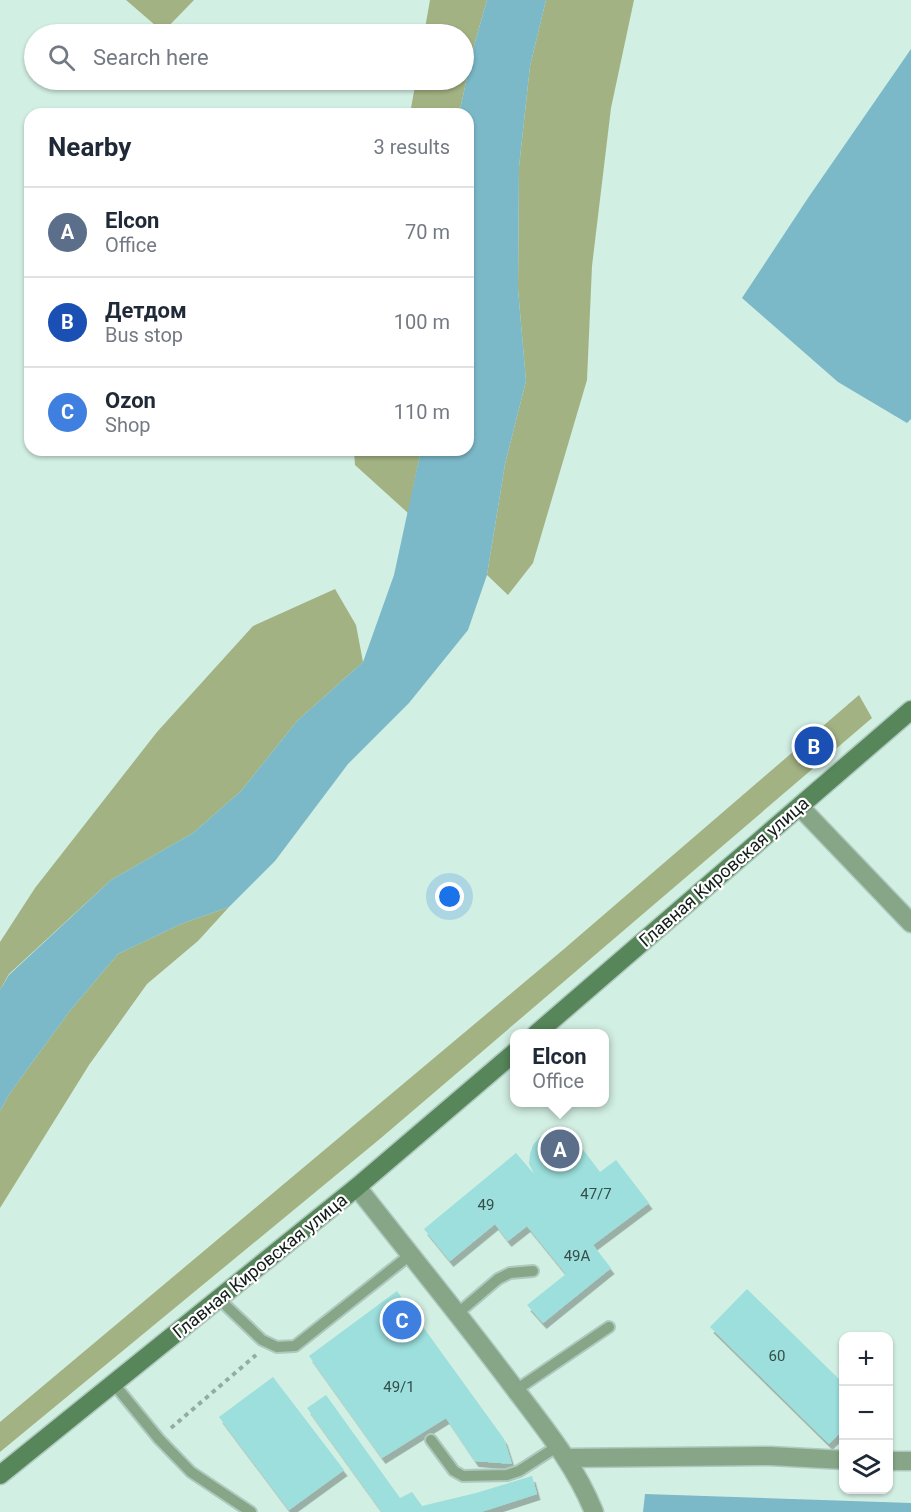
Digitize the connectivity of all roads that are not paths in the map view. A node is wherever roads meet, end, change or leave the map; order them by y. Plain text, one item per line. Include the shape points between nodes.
1 (911, 710) edge
2 (800, 807) junction
3 (911, 923) edge
4 (542, 1029) edge
5 (510, 1056) edge
6 (357, 1187) junction
7 (410, 1255) junction
8 (533, 1271) dead end
9 (219, 1299) junction
10 (457, 1314) junction
11 (609, 1327) dead end
12 (114, 1383) junction
13 (516, 1390) junction
14 (431, 1440) dead end
15 (562, 1452) junction
16 (839, 1460) edge
17 (893, 1461) edge
18 (911, 1461) edge
19 (0, 1475) edge
20 (251, 1512) edge
21 (594, 1512) edge

1 - 2 main road, Главная Кировская улица
2 - 3 street
2 - 4 main road, Главная Кировская улица
5 - 6 main road, Главная Кировская улица
6 - 7 street
6 - 9 main road, Главная Кировская улица
7 - 9 lane via 295,1346 277,1347 262,1340
7 - 10 street
8 - 10 lane via 510,1273 498,1279
9 - 12 main road, Главная Кировская улица
10 - 13 street
11 - 13 lane
12 - 19 main road, Главная Кировская улица
12 - 20 lane via 191,1472
13 - 15 street
14 - 15 lane via 454,1472 463,1476 507,1475
15 - 16 street
15 - 21 street
17 - 18 street

